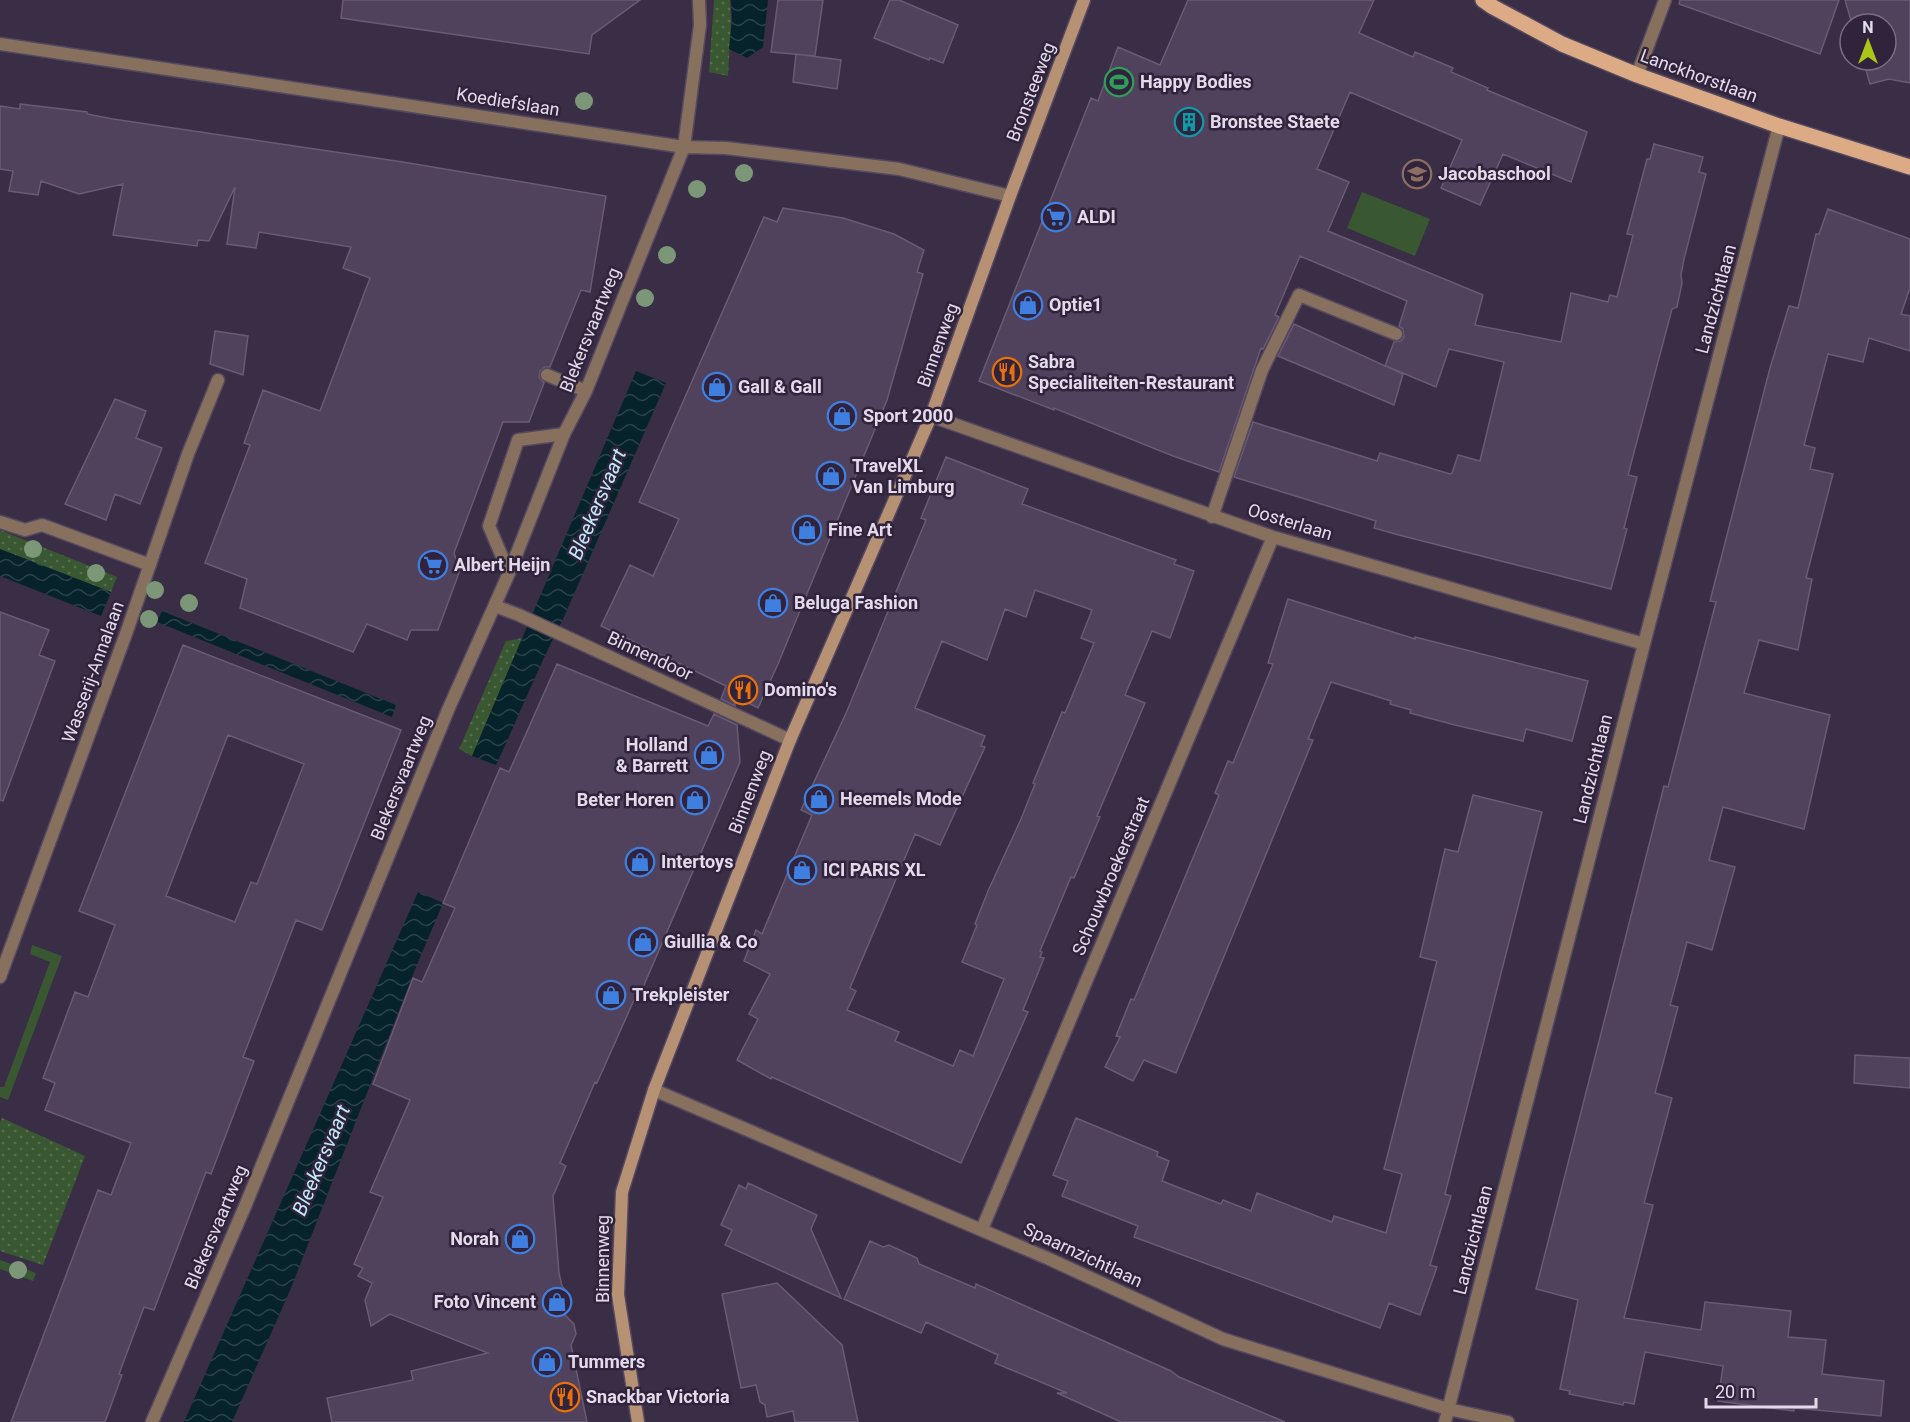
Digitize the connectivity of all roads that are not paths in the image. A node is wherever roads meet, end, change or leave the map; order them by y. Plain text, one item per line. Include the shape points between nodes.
1 (699, 0) edge
2 (1084, 0) edge
3 (1483, 0) edge
4 (1665, 0) edge
5 (0, 44) edge
6 (1636, 75) junction
7 (1779, 126) junction
8 (684, 147) junction
9 (1910, 167) edge
10 (1010, 196) junction
11 (1396, 334) dead end
12 (547, 375) dead end
13 (218, 380) dead end
14 (586, 391) junction
15 (932, 416) junction
16 (564, 434) junction
17 (1212, 517) junction
18 (0, 522) edge
19 (1273, 537) junction
20 (150, 566) junction
21 (509, 573) junction
22 (495, 606) junction
23 (1644, 644) junction
24 (790, 740) junction
25 (0, 977) edge
26 (654, 1090) junction
27 (982, 1229) junction
28 (1448, 1409) junction
29 (152, 1422) edge
30 (639, 1422) edge
31 (1445, 1422) edge
32 (1508, 1422) edge

1 - 8 street, Blekersvaartweg via 700,25
2 - 10 street, Bronsteeweg
3 - 6 main road, Lanckhorstlaan via 1562,44
4 - 6 street
5 - 8 street, Koediefslaan
6 - 7 main road, Lanckhorstlaan
7 - 9 main road, Lanckhorstlaan
7 - 23 street, Landzichtlaan
8 - 10 street, Koediefslaan via 726,148 899,169
8 - 14 street, Blekersvaartweg
10 - 15 street, Binnenweg
11 - 17 street via 1299,296 1262,370
12 - 14 street
13 - 20 street, Wasserij-Annalaan
14 - 16 street, Blekersvaartweg
15 - 17 street, Oosterlaan
15 - 24 street, Binnenweg
16 - 21 street, Blekersvaartweg
16 - 21 street via 518,440 489,526
17 - 19 street, Oosterlaan
18 - 20 street via 25,530 42,525
19 - 23 street, Oosterlaan
19 - 27 street, Schouwbroekerstraat
20 - 25 street, Wasserij-Annalaan
21 - 22 street, Blekersvaartweg
22 - 24 street, Binnendoor
22 - 29 street, Blekersvaartweg via 448,710 246,1204
23 - 28 street, Landzichtlaan
24 - 26 street, Binnenweg
26 - 27 street, Spaarnzichtlaan
26 - 30 street, Binnenweg via 622,1192 618,1295
27 - 28 street, Spaarnzichtlaan via 1223,1339
28 - 31 street, Landzichtlaan
28 - 32 street, Spaarnzichtlaan

